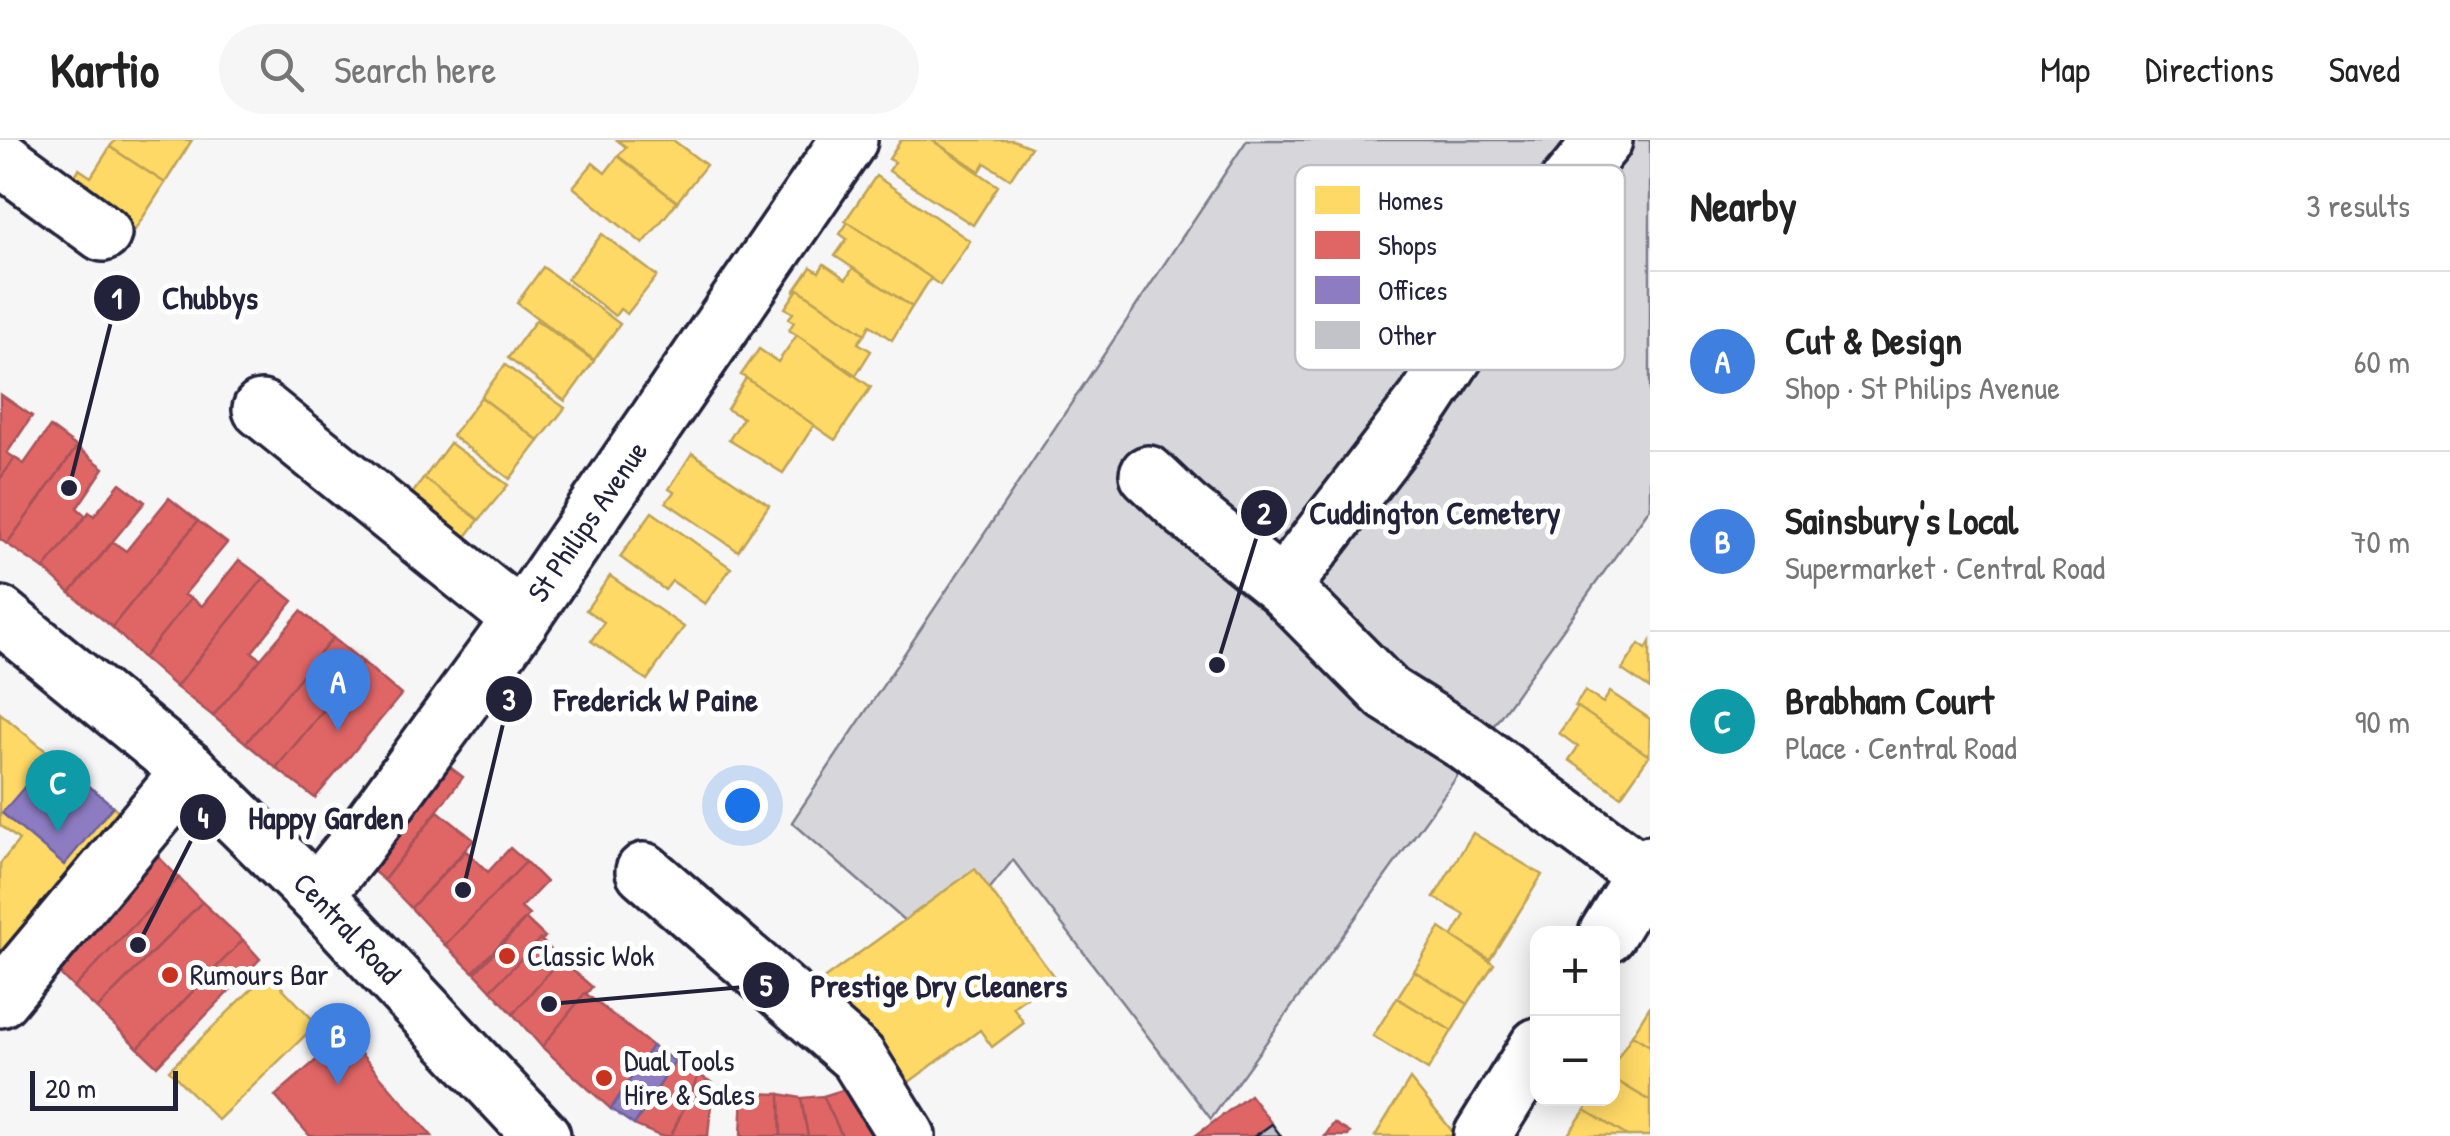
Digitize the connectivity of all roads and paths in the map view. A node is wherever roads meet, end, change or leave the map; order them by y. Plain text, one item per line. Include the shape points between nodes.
1 (850, 140) edge
2 (1604, 140) edge
3 (0, 157) edge
4 (1583, 165) edge
5 (102, 233) dead end
6 (1446, 370) edge
7 (261, 410) dead end
8 (1148, 474) dead end
9 (1282, 586) junction
10 (0, 616) edge
11 (521, 619) junction
12 (190, 771) junction
13 (1647, 869) edge
14 (644, 871) dead end
15 (316, 895) junction
16 (1612, 926) edge
17 (0, 999) edge
18 (1530, 1059) edge
19 (542, 1136) edge
20 (907, 1136) edge
21 (1482, 1136) edge

1 - 11 street, St Philips Avenue
2 - 4 street
3 - 5 street
6 - 9 street
7 - 11 street
8 - 9 street
9 - 13 street via 1388,694
10 - 12 street, Central Road
11 - 15 street, St Philips Avenue
12 - 15 street, Central Road
12 - 17 street
13 - 16 street
14 - 20 street via 858,1058
15 - 19 street, Central Road
18 - 21 street

